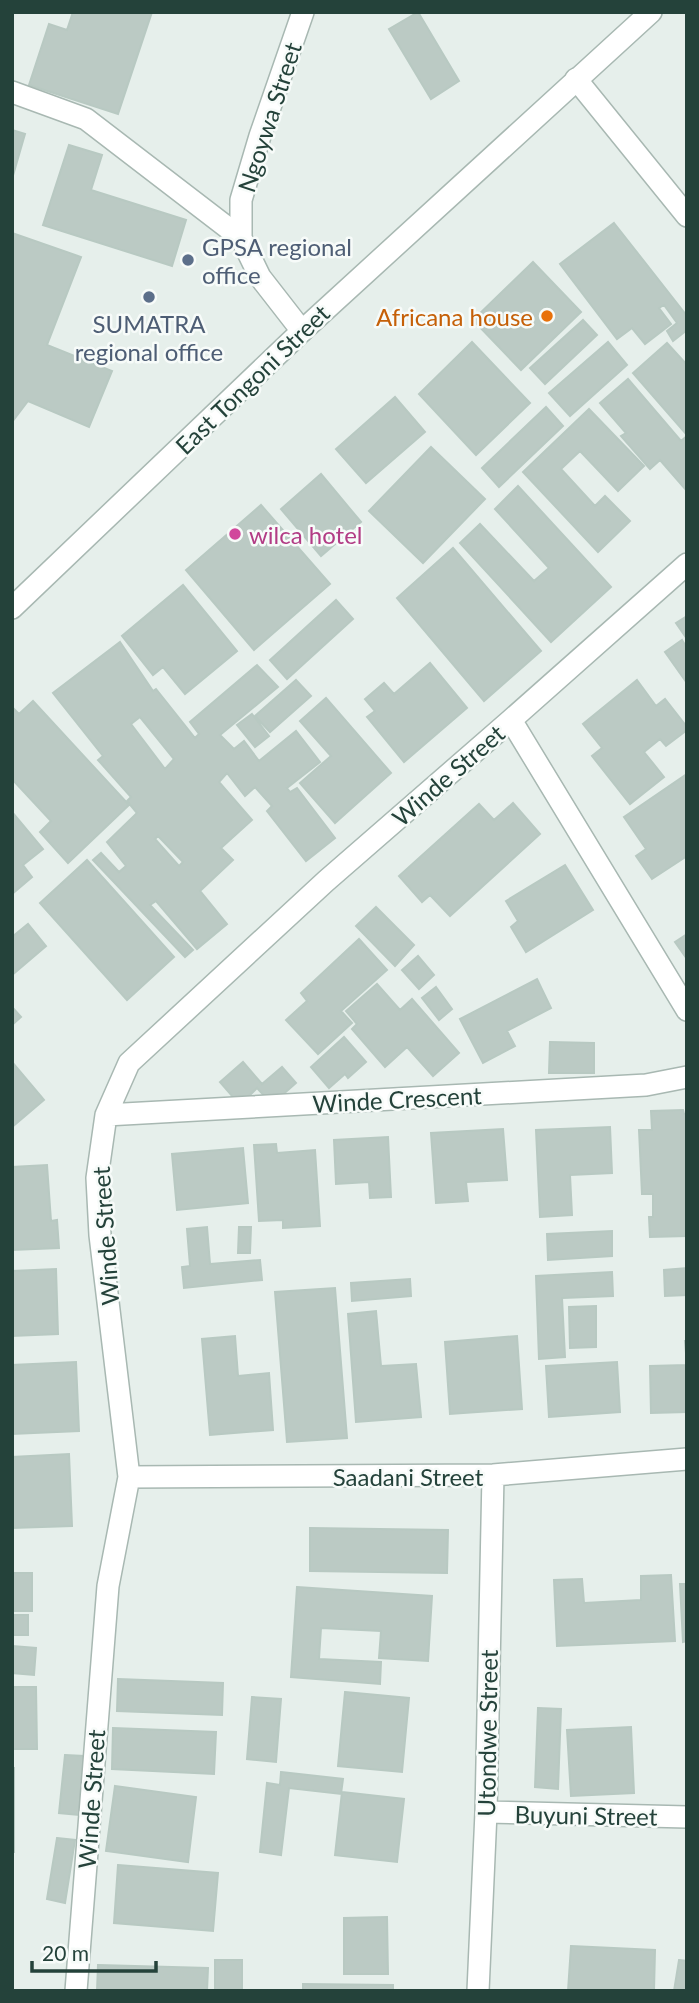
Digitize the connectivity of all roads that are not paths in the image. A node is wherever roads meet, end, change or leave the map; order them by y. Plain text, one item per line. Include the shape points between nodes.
1 (303, 12) edge
2 (651, 12) edge
3 (576, 79) junction
4 (12, 92) edge
5 (687, 216) edge
6 (241, 238) junction
7 (302, 331) junction
8 (687, 564) edge
9 (12, 608) edge
10 (511, 720) junction
11 (687, 1010) edge
12 (687, 1077) edge
13 (106, 1115) junction
14 (687, 1459) edge
15 (493, 1475) junction
16 (129, 1477) junction
17 (486, 1812) junction
18 (687, 1817) edge
19 (76, 1991) edge
20 (478, 1991) edge

1 - 6 street, Ngoywa Street via 241,200
2 - 3 street, East Tongoni Street
3 - 5 street
3 - 7 street, East Tongoni Street
4 - 6 street via 86,119
6 - 7 street, Ngoywa Street via 260,277
7 - 9 street, East Tongoni Street
8 - 10 street, Winde Street
10 - 11 street
10 - 13 street, Winde Street via 128,1063
12 - 13 street, Winde Crescent via 646,1085
13 - 16 street, Winde Street via 97,1190
14 - 15 street, Saadani Street
15 - 16 street, Saadani Street
15 - 17 street, Utondwe Street
16 - 19 street, Winde Street via 108,1586
17 - 18 street, Buyuni Street
17 - 20 street, Utondwe Street

